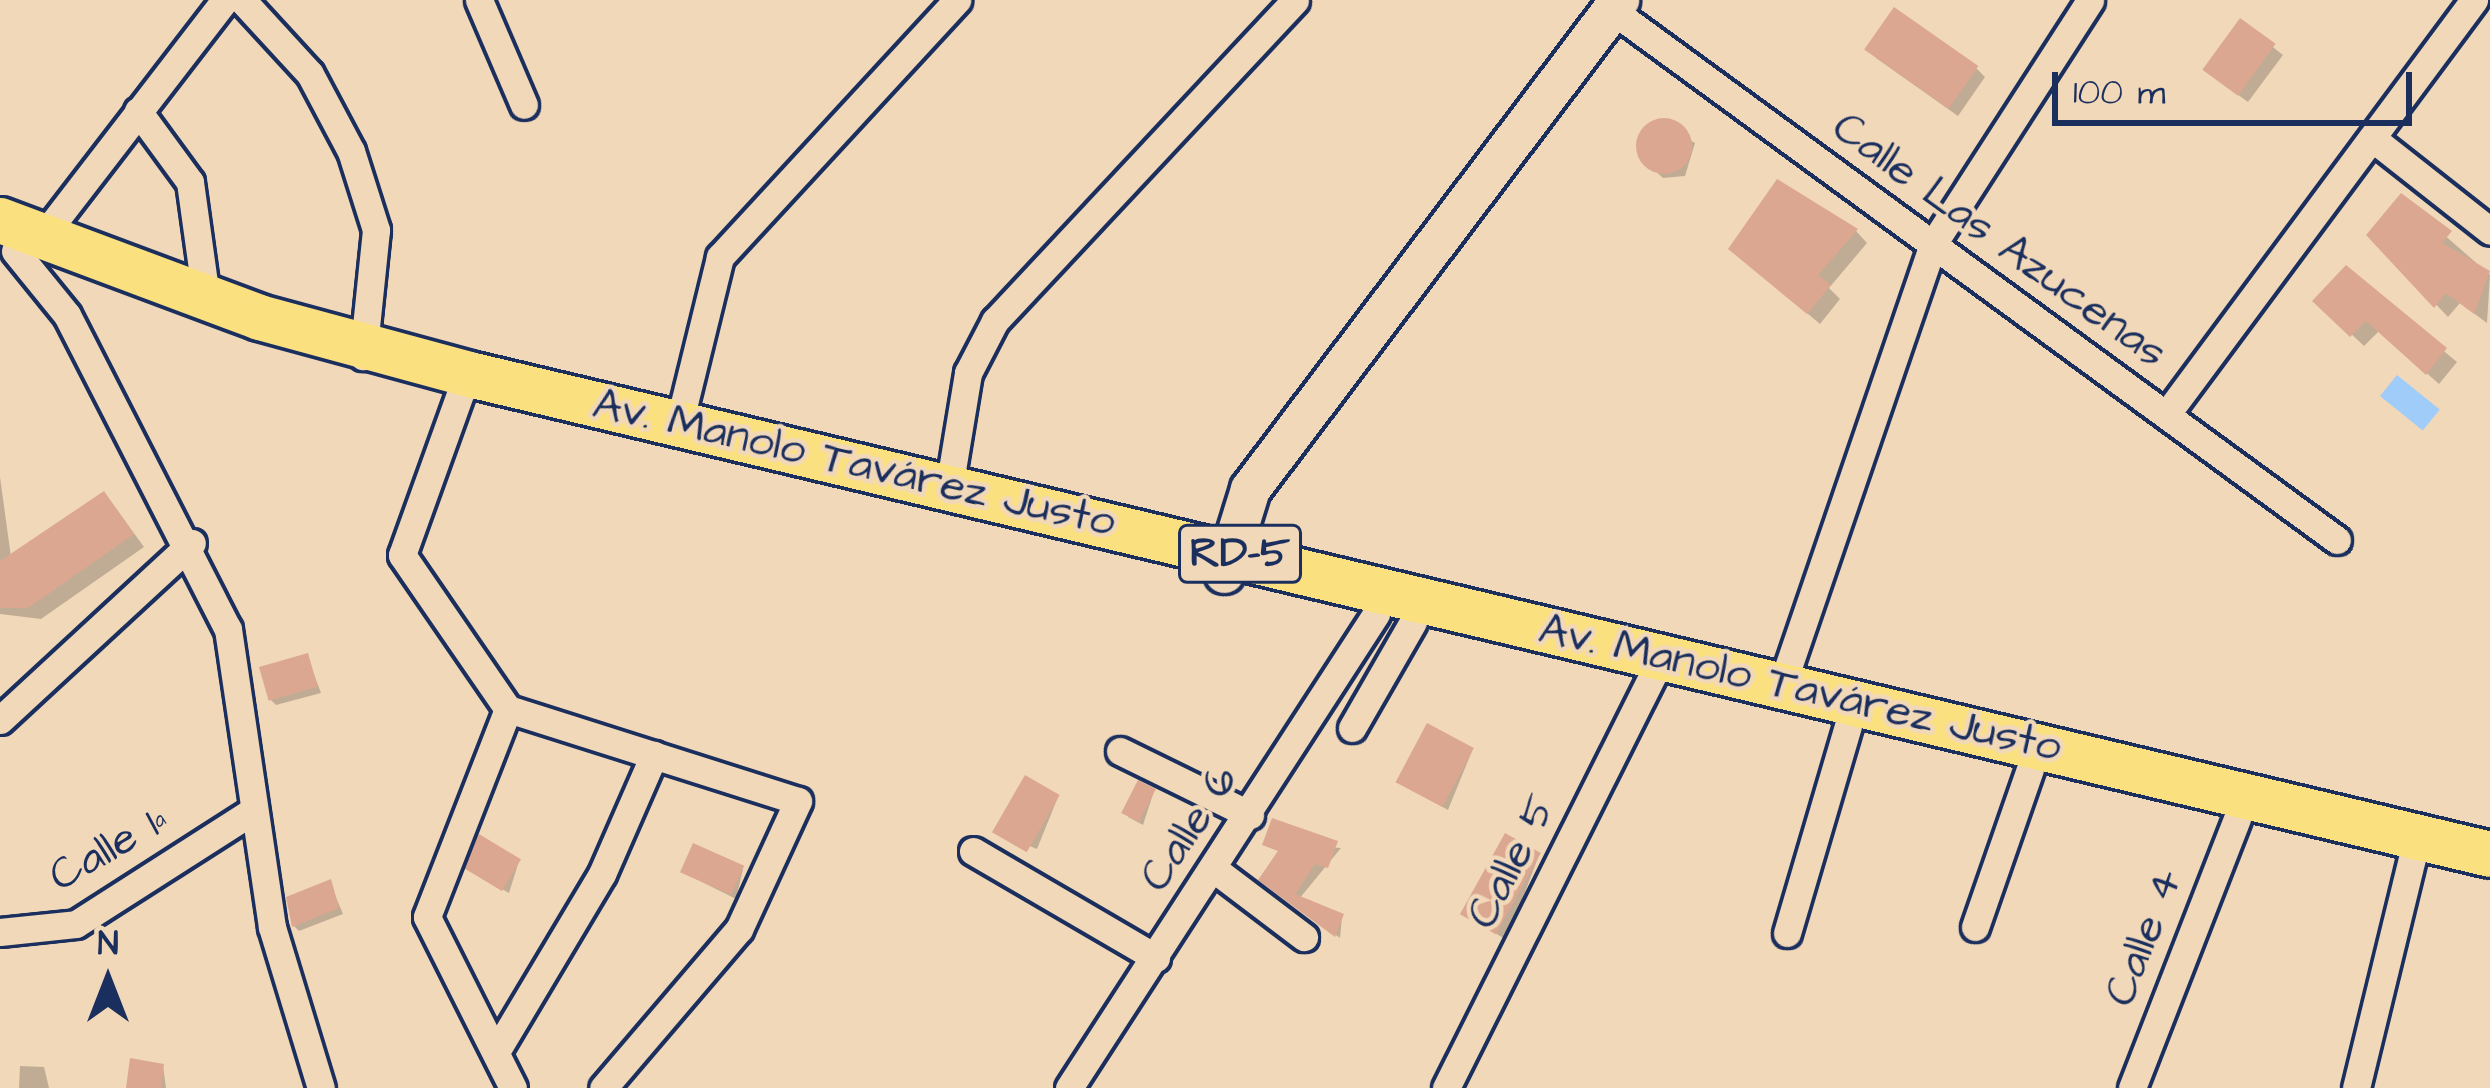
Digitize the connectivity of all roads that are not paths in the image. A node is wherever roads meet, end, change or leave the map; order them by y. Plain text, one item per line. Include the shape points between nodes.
1 (225, 0) edge
2 (242, 0) edge
3 (479, 0) edge
4 (958, 0) edge
5 (1295, 0) edge
6 (2090, 0) edge
7 (2474, 0) edge
8 (1616, 5) edge
9 (524, 105) dead end
10 (138, 111) junction
11 (2372, 138) junction
12 (2490, 231) edge
13 (15, 239) edge
14 (1933, 244) junction
15 (206, 298) junction
16 (363, 356) junction
17 (460, 394) junction
18 (2166, 415) junction
19 (679, 424) junction
20 (949, 488) junction
21 (2337, 540) dead end
22 (192, 543) junction
23 (1227, 562) junction
24 (1395, 618) junction
25 (1654, 673) junction
26 (1782, 686) junction
27 (508, 709) junction
28 (0, 720) edge
29 (1848, 726) junction
30 (1352, 728) dead end
31 (1120, 751) dead end
32 (653, 755) junction
33 (2030, 770) junction
34 (250, 812) junction
35 (1250, 815) junction
36 (2237, 819) junction
37 (973, 851) dead end
38 (2490, 854) edge
39 (2412, 860) junction
40 (1214, 869) junction
41 (2490, 879) edge
42 (1976, 928) dead end
43 (0, 932) edge
44 (1787, 933) dead end
45 (1304, 938) dead end
46 (1156, 958) junction
47 (500, 1046) junction
48 (321, 1088) edge
49 (513, 1088) edge
50 (603, 1088) edge
51 (1070, 1088) edge
52 (1446, 1088) edge
53 (2132, 1088) edge
54 (2356, 1088) edge

1 - 10 street
2 - 16 street via 310,74 351,151 376,230
3 - 9 street
4 - 19 street via 720,257
5 - 20 street via 995,322 968,373
6 - 14 street
7 - 11 street
8 - 14 street, Calle Las Azucenas
8 - 23 street via 1250,489
10 - 13 street
10 - 15 street via 190,182
11 - 12 street
11 - 18 street
13 - 15 main road, Av. Manolo Tavárez Justo / RD-5
13 - 16 main road, Av. Manolo Tavárez Justo / RD-5
13 - 22 street via 68,316
14 - 18 street, Calle Las Azucenas
14 - 26 street
15 - 16 main road, Av. Manolo Tavárez Justo / RD-5
16 - 17 main road, Av. Manolo Tavárez Justo / RD-5
16 - 19 main road, Av. Manolo Tavárez Justo / RD-5
17 - 23 main road, Av. Manolo Tavárez Justo / RD-5
17 - 27 street via 402,555
18 - 21 street, Calle Las Azucenas
19 - 20 main road, Av. Manolo Tavárez Justo / RD-5
20 - 23 main road, Av. Manolo Tavárez Justo / RD-5
22 - 28 street
22 - 34 street via 227,629
23 - 24 main road, Av. Manolo Tavárez Justo / RD-5
23 - 26 main road, Av. Manolo Tavárez Justo / RD-5
24 - 25 main road, Av. Manolo Tavárez Justo / RD-5
24 - 30 street
24 - 35 street, Calle 6
25 - 29 main road, Av. Manolo Tavárez Justo / RD-5
25 - 52 street, Calle 5
26 - 38 main road, Av. Manolo Tavárez Justo / RD-5
27 - 32 street
27 - 47 street via 427,917
29 - 33 main road, Av. Manolo Tavárez Justo / RD-5
29 - 44 street
31 - 35 street
32 - 47 street via 602,874
32 - 50 street via 798,802 739,929
33 - 36 main road, Av. Manolo Tavárez Justo / RD-5
33 - 42 street
34 - 43 street, Calle 1ª via 76,924
34 - 48 street
35 - 40 street, Calle 6
36 - 39 main road, Av. Manolo Tavárez Justo / RD-5
36 - 53 street, Calle 4
37 - 46 street
39 - 41 main road, Av. Manolo Tavárez Justo / RD-5
39 - 54 street
40 - 45 street
40 - 46 street, Calle 6
46 - 51 street, Calle 6
47 - 49 street

